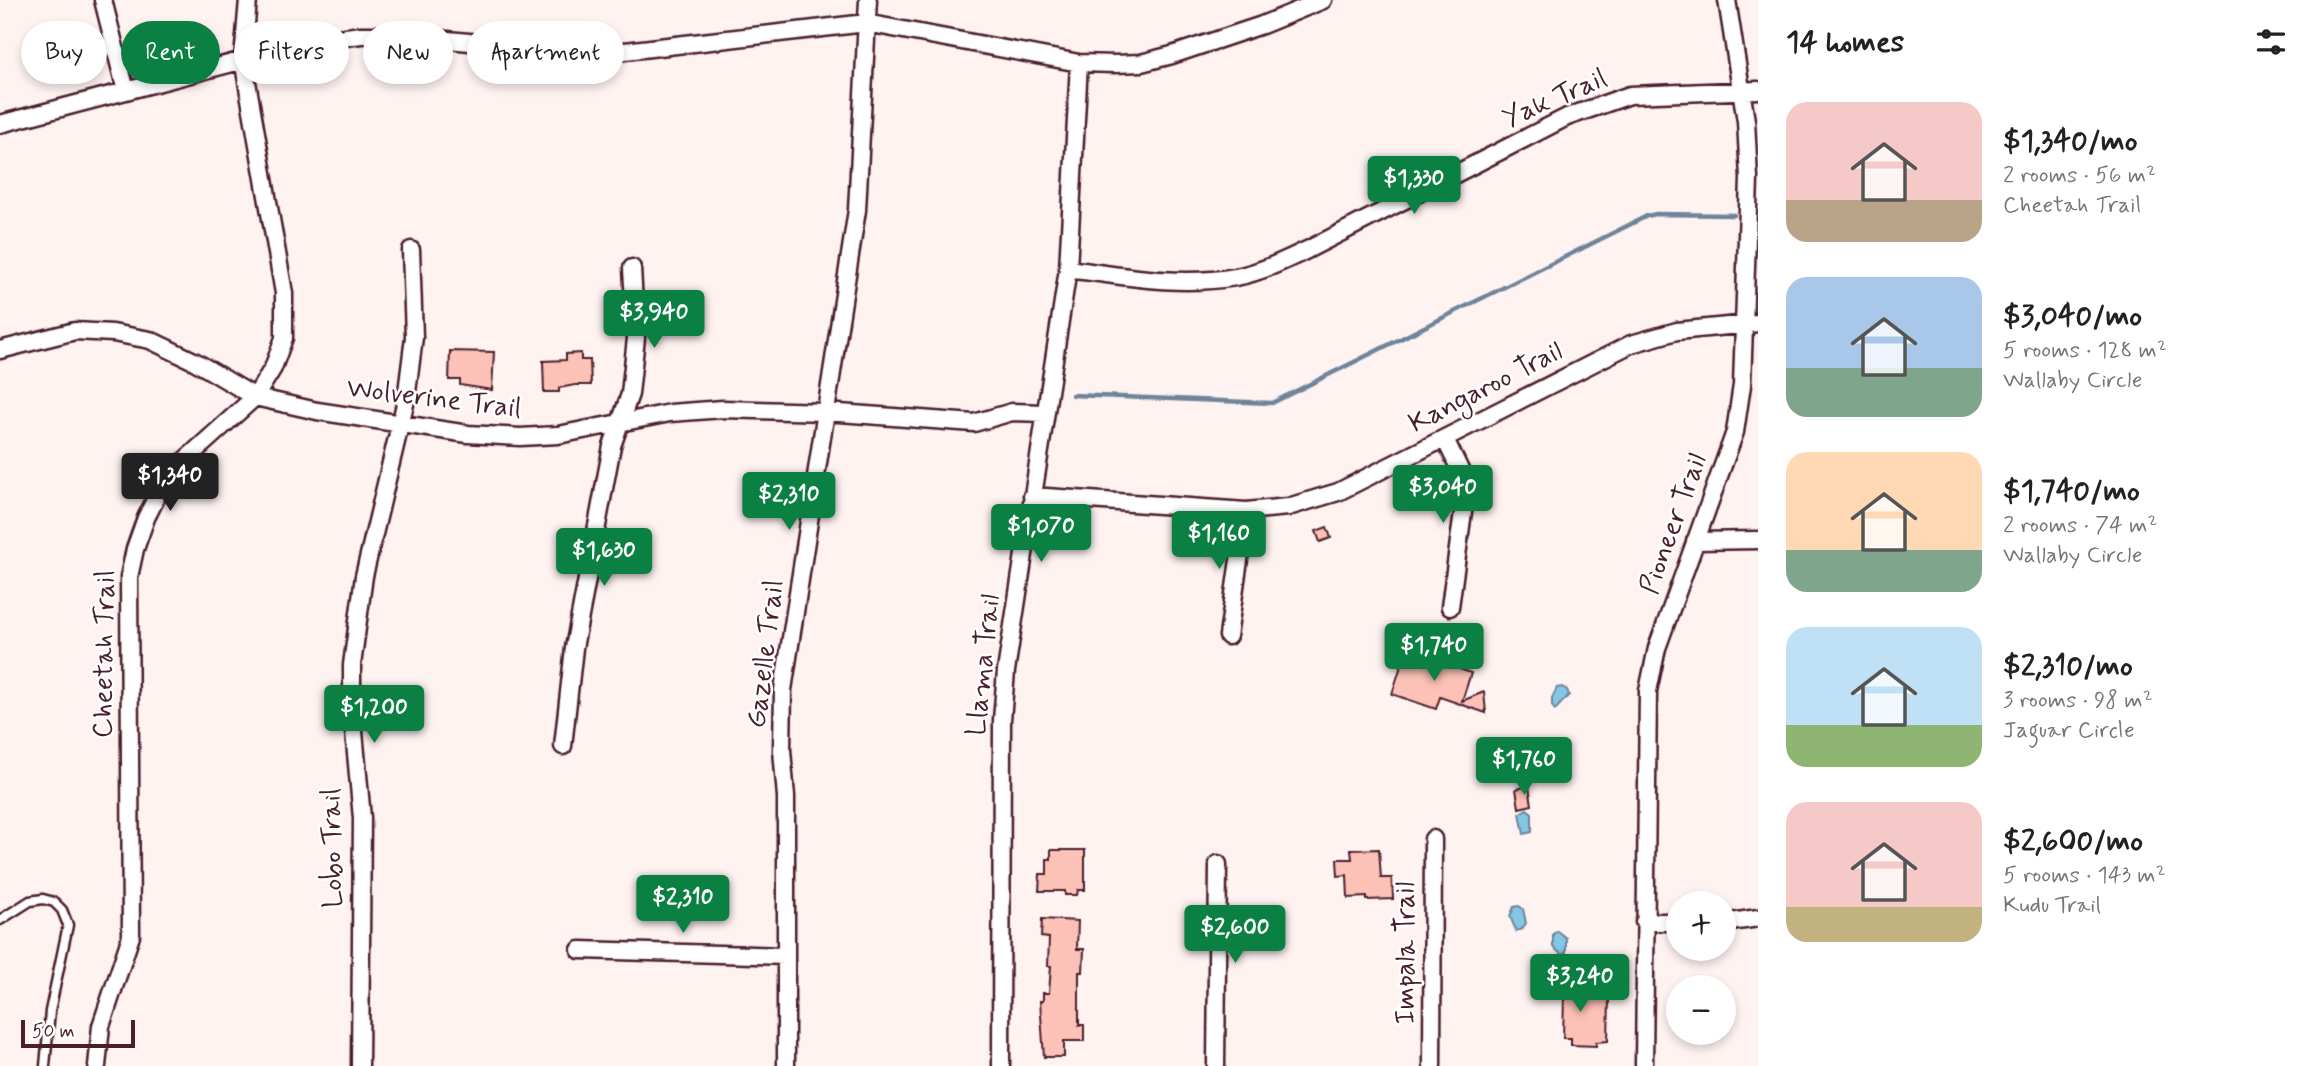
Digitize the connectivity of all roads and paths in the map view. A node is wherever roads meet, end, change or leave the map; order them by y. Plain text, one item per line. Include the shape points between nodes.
1 (103, 0) edge
2 (248, 0) edge
3 (868, 0) edge
4 (1323, 0) edge
5 (1727, 0) edge
6 (246, 21) edge
7 (866, 23) junction
8 (349, 37) edge
9 (234, 62) edge
10 (1079, 63) junction
11 (247, 84) edge
12 (1741, 90) junction
13 (1758, 90) edge
14 (127, 91) junction
15 (0, 124) edge
16 (411, 250) dead end
17 (632, 268) dead end
18 (1068, 269) junction
19 (1752, 323) edge
20 (0, 350) edge
21 (255, 397) junction
22 (826, 412) junction
23 (1045, 413) junction
24 (399, 423) junction
25 (619, 424) junction
26 (1446, 439) junction
27 (1032, 496) junction
28 (1246, 511) junction
29 (1758, 540) edge
30 (1695, 541) junction
31 (1450, 607) dead end
32 (1228, 636) dead end
33 (563, 746) dead end
34 (1433, 839) dead end
35 (1218, 864) dead end
36 (1758, 918) edge
37 (0, 920) edge
38 (1644, 922) junction
39 (1666, 922) edge
40 (1736, 922) edge
41 (580, 950) dead end
42 (785, 956) junction
43 (45, 1066) edge
44 (97, 1066) edge
45 (360, 1066) edge
46 (786, 1066) edge
47 (1001, 1066) edge
48 (1216, 1066) edge
49 (1432, 1066) edge
50 (1644, 1066) edge

1 - 14 street
2 - 6 street, Cheetah Trail
3 - 7 street, Gazelle Trail
4 - 10 street via 1172,55 1141,62
5 - 12 street, Pioneer Trail
7 - 8 street via 599,54 394,35
7 - 10 street
7 - 22 street, Gazelle Trail via 857,210
9 - 14 street
10 - 18 street, Llama Trail
11 - 21 street, Cheetah Trail via 284,293 284,338
12 - 13 street, Yak Trail
12 - 18 street, Yak Trail via 1630,96 1567,117 1274,266 1236,276 1166,281
12 - 19 street, Pioneer Trail via 1749,178
14 - 15 street
16 - 24 street, Lobo Trail via 414,337
17 - 25 street via 636,338 630,394
18 - 23 street, Llama Trail
19 - 26 street, Kangaroo Trail via 1677,331 1632,344
19 - 30 street, Pioneer Trail via 1735,432
20 - 21 street, Wolverine Trail via 75,331 113,333 150,340
21 - 24 street, Wolverine Trail
21 - 44 street, Cheetah Trail via 174,470 146,518 135,549 129,588 131,936 106,1006
22 - 23 street, Wolverine Trail via 974,423 1012,412
22 - 25 street, Wolverine Trail via 723,409 670,413
22 - 42 street, Gazelle Trail via 783,690
23 - 27 street, Llama Trail
24 - 25 street, Wolverine Trail via 468,435 520,437
24 - 45 street, Lobo Trail via 364,576 352,665 362,818
25 - 33 street via 574,648
26 - 28 street, Kangaroo Trail via 1338,492 1288,507
26 - 31 street via 1461,472 1465,497
27 - 28 street, Kangaroo Trail
27 - 47 street, Llama Trail via 1002,720
28 - 32 street
29 - 30 street
30 - 38 street, Pioneer Trail via 1657,648 1648,691
34 - 49 street, Impala Trail
35 - 48 street
36 - 40 street
37 - 43 lane via 30,901 43,899 62,910 68,925 50,1011
38 - 39 street
38 - 50 street, Pioneer Trail
41 - 42 street
42 - 46 street, Gazelle Trail

